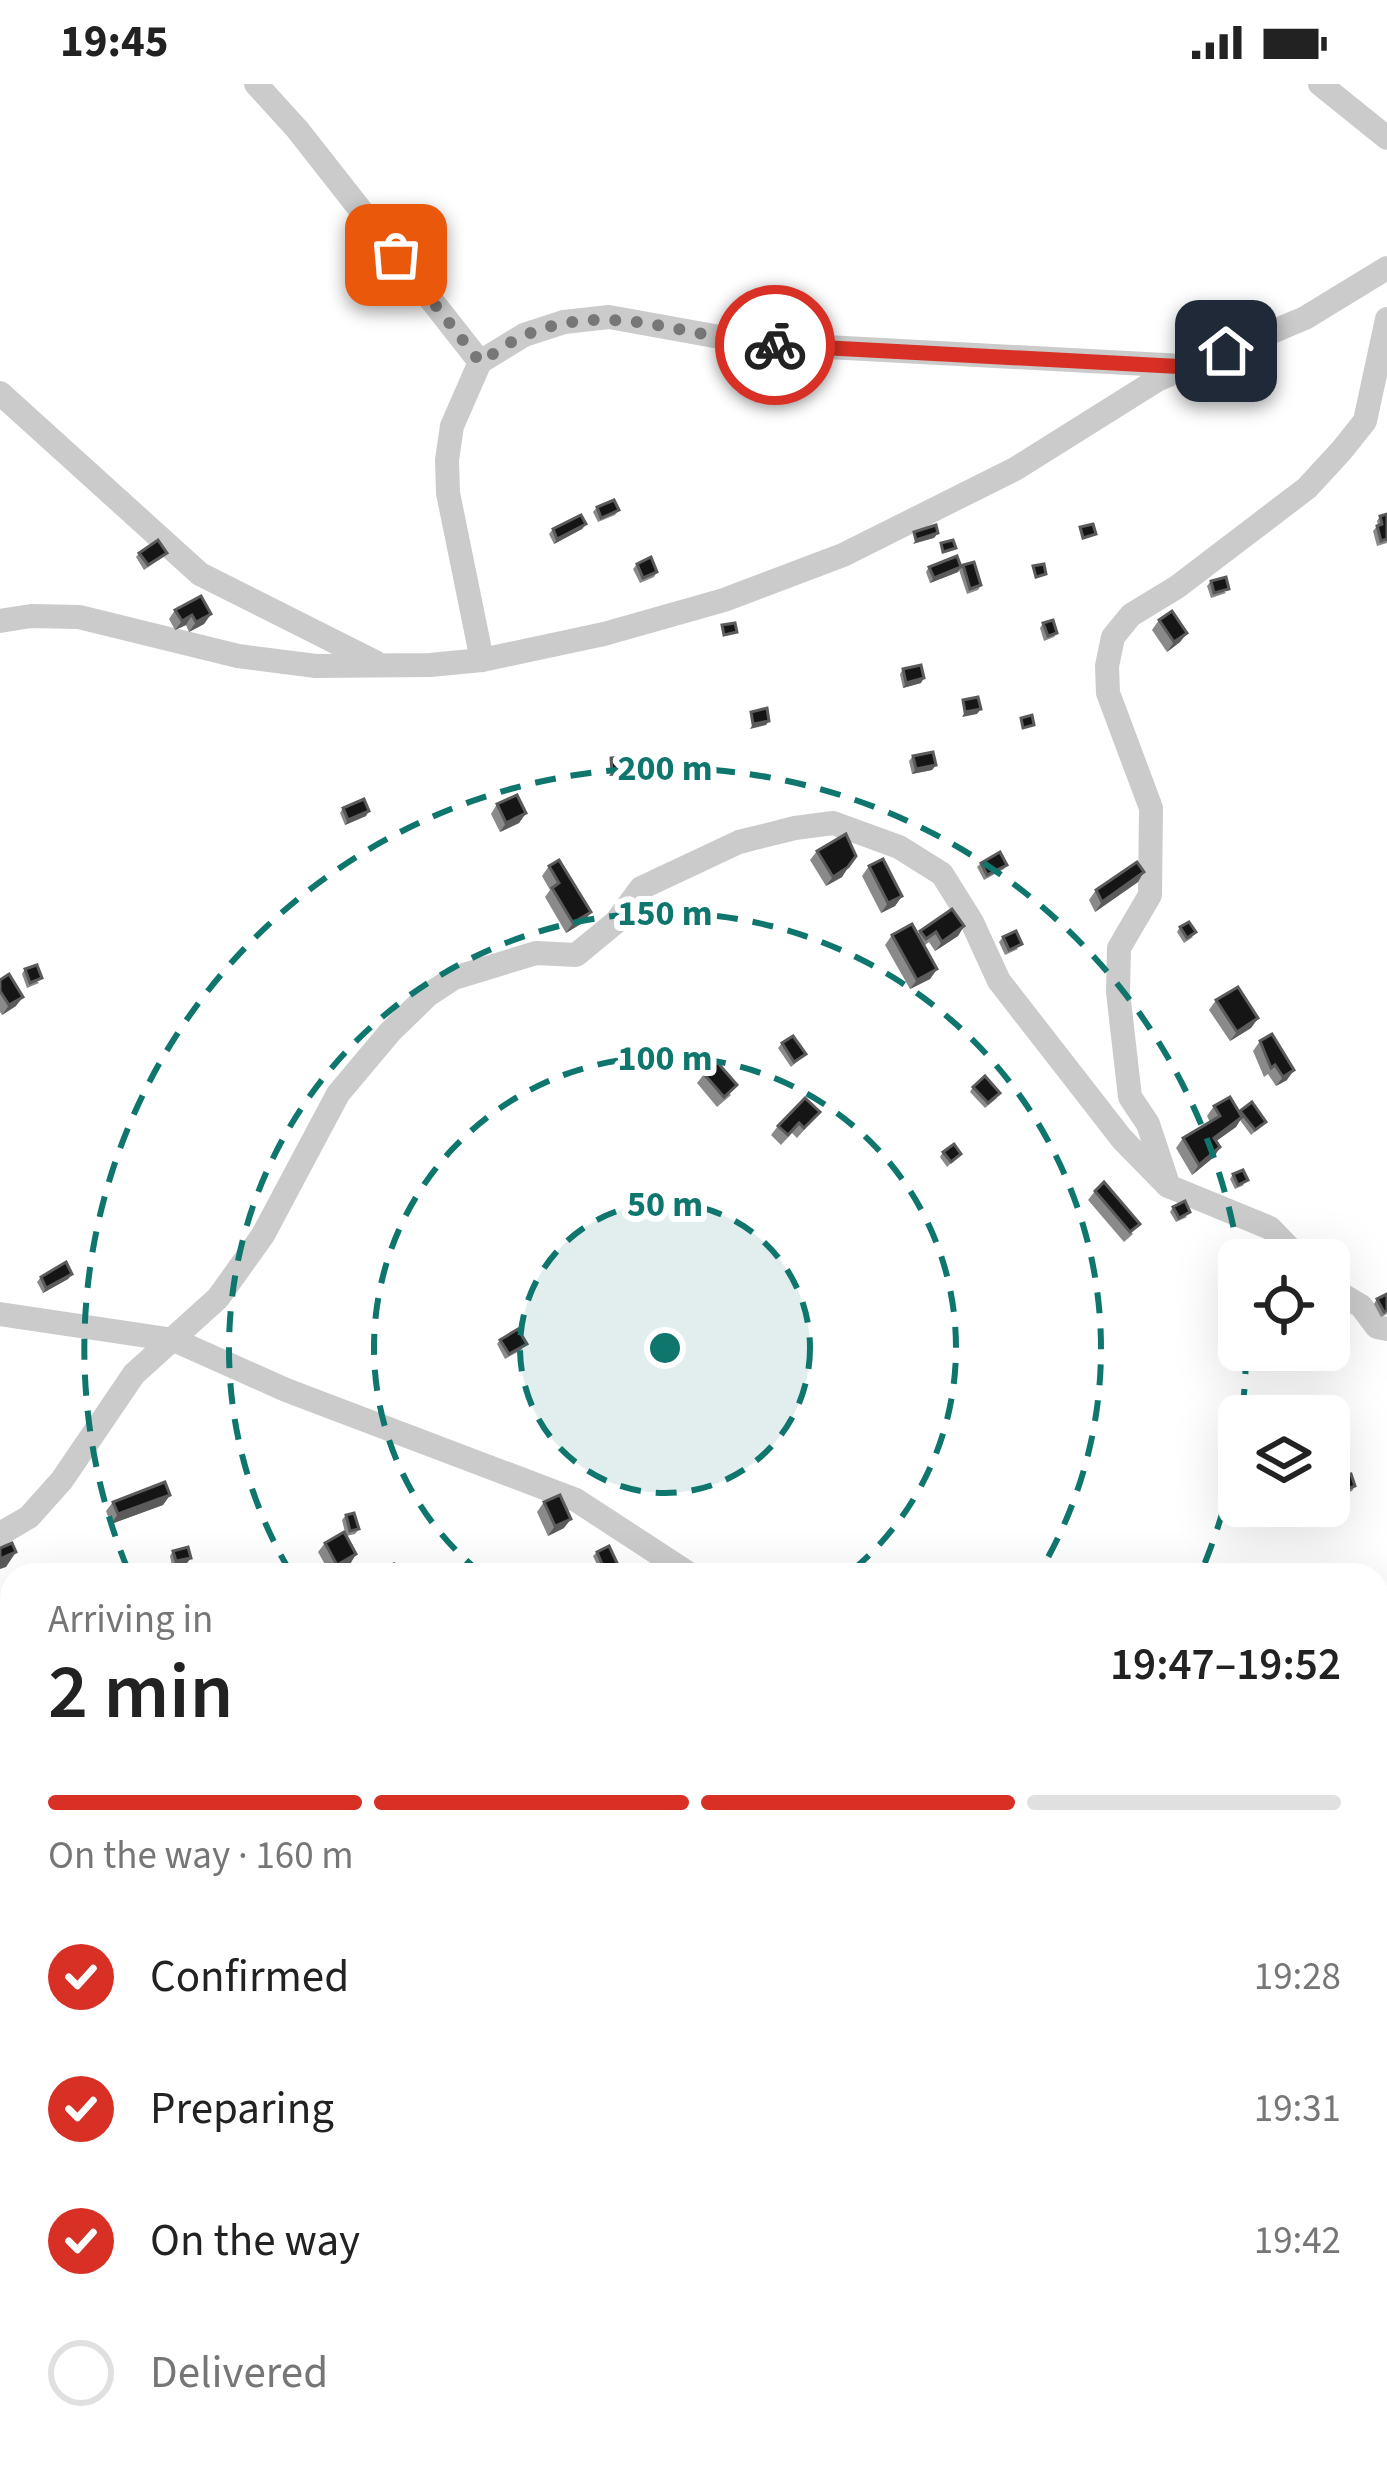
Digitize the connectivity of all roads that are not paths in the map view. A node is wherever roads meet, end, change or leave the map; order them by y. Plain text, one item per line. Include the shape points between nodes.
1 (256, 84) edge
2 (1320, 84) edge
3 (1387, 138) edge
4 (1387, 268) edge
5 (1387, 320) edge
6 (480, 362) junction
7 (1188, 367) junction
8 (0, 393) edge
9 (0, 621) edge
10 (482, 660) junction
11 (383, 665) junction
12 (1168, 1186) junction
13 (1281, 1239) edge
14 (1350, 1299) edge
15 (0, 1314) edge
16 (1387, 1329) edge
17 (174, 1340) junction
18 (0, 1534) edge
19 (673, 1563) edge

1 - 6 street
2 - 3 street
4 - 7 street via 1305,318
5 - 12 street via 1365,421 1342,450 1307,488 1113,637 1108,693 1151,808 1150,896 1119,948 1118,992 1130,1097
6 - 7 street via 524,335 609,317 753,344
6 - 10 street via 452,426 447,460
7 - 10 street via 1015,469 843,555 724,600
8 - 11 street via 200,574
9 - 11 street via 79,617 238,656
10 - 11 street
12 - 13 street
12 - 17 street via 999,981 942,874 833,824 795,828 709,853 641,888 576,955 536,953 454,978 428,995 338,1094 263,1235 218,1298
14 - 16 street
15 - 17 street
17 - 18 street via 134,1374 29,1517
17 - 19 street via 576,1500

